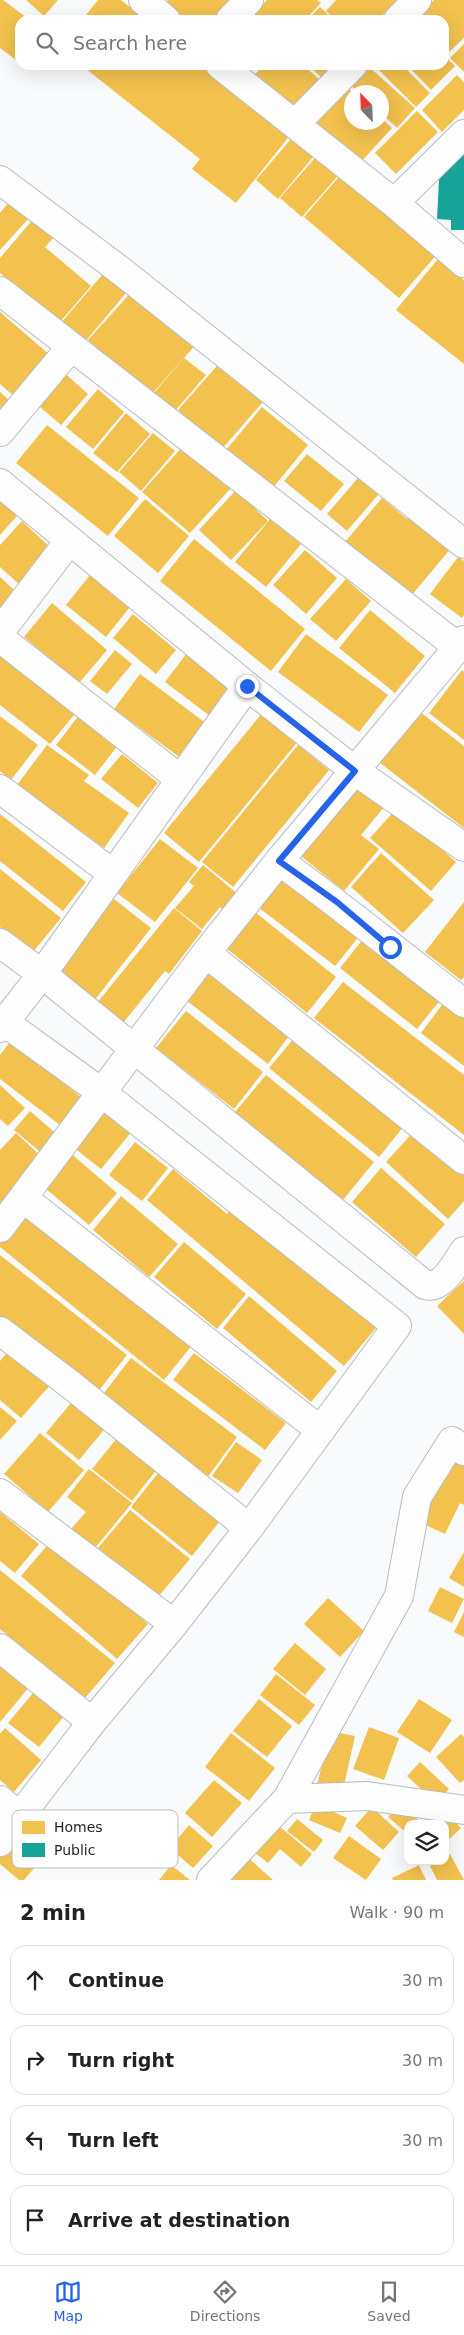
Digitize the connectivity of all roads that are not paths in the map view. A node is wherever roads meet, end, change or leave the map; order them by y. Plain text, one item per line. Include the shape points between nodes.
1 (143, 0) edge
2 (249, 0) edge
3 (417, 0) edge
4 (160, 15) edge
5 (235, 15) edge
6 (403, 15) edge
7 (226, 70) edge
8 (348, 70) edge
9 (295, 124) junction
10 (464, 134) edge
11 (0, 180) edge
12 (394, 203) junction
13 (464, 263) edge
14 (0, 291) edge
15 (71, 347) junction
16 (0, 432) edge
17 (0, 483) edge
18 (69, 540) junction
19 (464, 544) edge
20 (0, 632) edge
21 (0, 638) edge
22 (461, 643) edge
23 (247, 686) junction
24 (355, 771) junction
25 (180, 779) junction
26 (0, 789) edge
27 (464, 847) edge
28 (279, 861) junction
29 (112, 873) junction
30 (0, 943) edge
31 (206, 953) junction
32 (42, 974) junction
33 (464, 1003) edge
34 (2, 1023) edge
35 (136, 1050) junction
36 (101, 1092) junction
37 (464, 1160) edge
38 (23, 1198) junction
39 (0, 1228) edge
40 (464, 1251) edge
41 (0, 1332) edge
42 (320, 1430) junction
43 (464, 1451) edge
44 (0, 1493) edge
45 (249, 1528) junction
46 (174, 1624) junction
47 (0, 1648) edge
48 (92, 1722) junction
49 (287, 1799) junction
50 (10, 1808) edge
51 (464, 1810) edge
52 (0, 1842) edge
53 (211, 1880) edge

1 - 4 street
2 - 5 street
3 - 6 street
7 - 9 street
8 - 9 street
9 - 12 street
10 - 12 street
11 - 19 street
12 - 13 street
14 - 15 street
15 - 16 street
15 - 22 street
17 - 18 street
18 - 20 street
18 - 23 street
21 - 25 street
22 - 24 street
23 - 24 street
23 - 25 street
24 - 27 street
24 - 28 street
25 - 29 street
26 - 29 street
28 - 31 street
28 - 33 street via 337,902
29 - 32 street
30 - 32 street
31 - 35 street
31 - 37 street
32 - 34 street
32 - 35 street
34 - 36 street
35 - 36 street
35 - 40 street via 425,1286 438,1284
36 - 38 street
36 - 42 street via 397,1326
38 - 39 street
38 - 42 street
41 - 45 street
42 - 45 street
43 - 49 street via 452,1441 417,1497 399,1596
44 - 46 street
45 - 46 street
46 - 48 street
47 - 48 street
48 - 50 street
49 - 51 street via 367,1796
49 - 53 street
50 - 52 street

